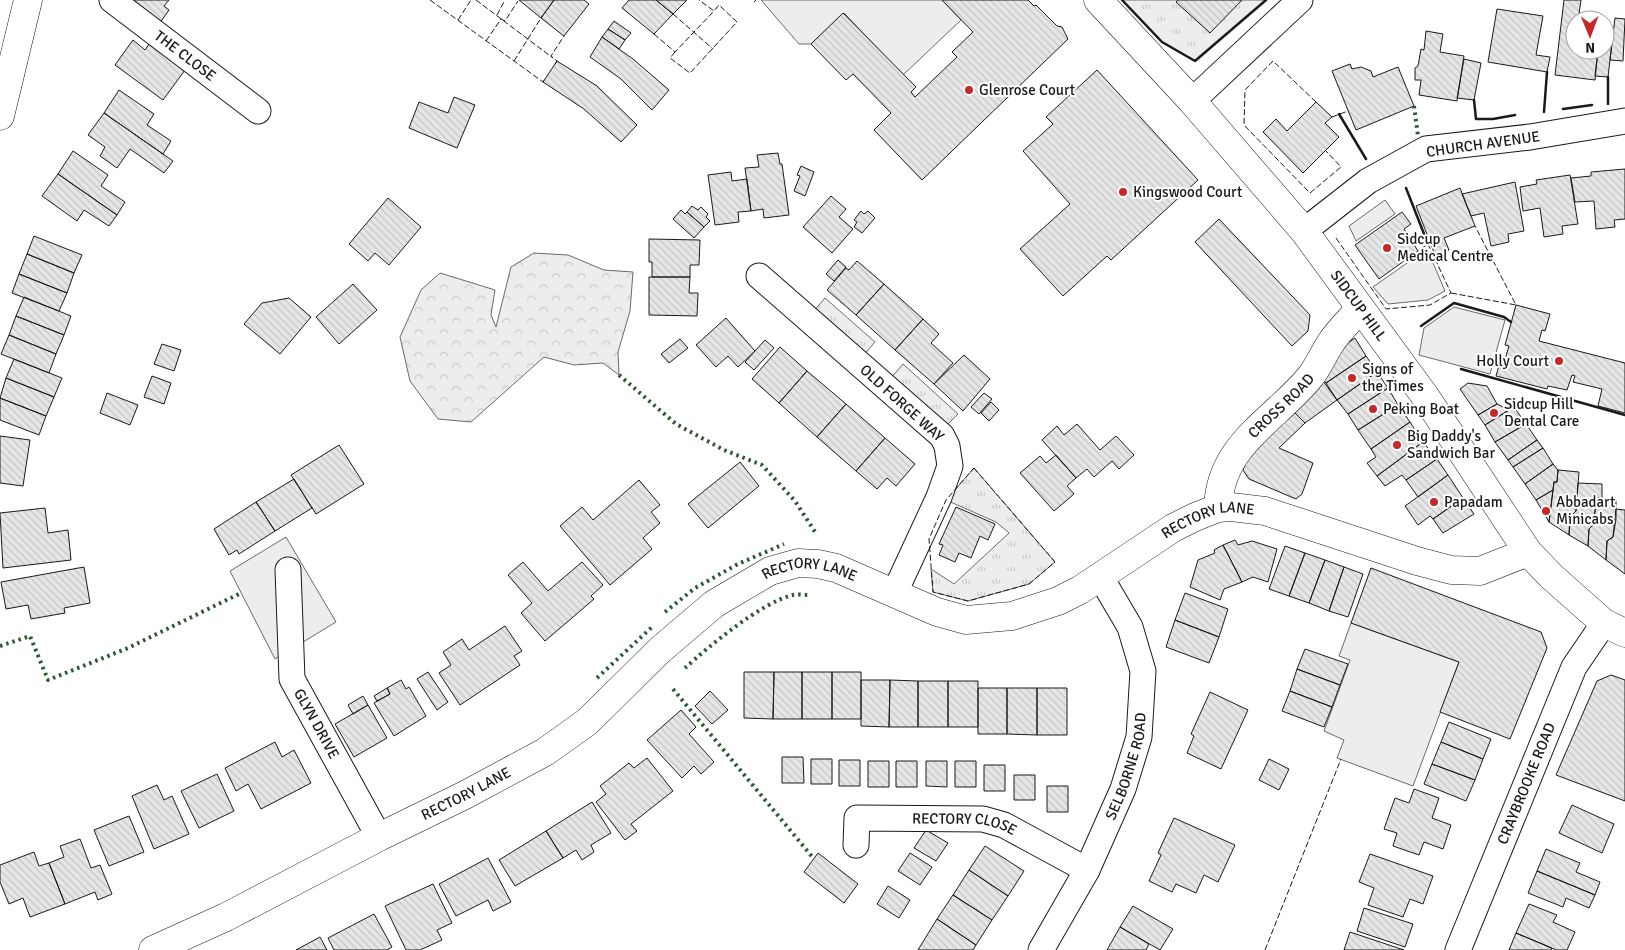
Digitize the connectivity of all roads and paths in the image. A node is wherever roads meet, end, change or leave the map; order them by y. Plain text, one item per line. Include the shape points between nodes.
1 (28, 0) edge
2 (112, 0) edge
3 (1098, 0) edge
4 (1300, 0) edge
5 (1192, 101) junction
6 (258, 112) dead end
7 (0, 116) edge
8 (1625, 121) edge
9 (1304, 231) junction
10 (759, 276) dead end
11 (1360, 309) junction
12 (1218, 508) junction
13 (1528, 552) junction
14 (288, 570) dead end
15 (1100, 576) junction
16 (895, 592) junction
17 (1615, 628) edge
18 (379, 837) junction
19 (856, 845) dead end
20 (1087, 870) junction
21 (152, 950) edge
22 (1041, 950) edge
23 (1458, 950) edge

1 - 7 street
2 - 6 street, THE CLOSE
3 - 5 street, SIDCUP HILL
4 - 5 street
5 - 9 street, SIDCUP HILL
8 - 9 street, CHURCH AVENUE via 1530,137 1426,149 1368,181
9 - 11 street, SIDCUP HILL
10 - 16 street, OLD FORGE WAY via 942,436 947,446 950,466
11 - 12 street, CROSS ROAD via 1330,343 1312,375 1252,433 1234,456 1219,489
11 - 13 street, SIDCUP HILL via 1425,396
12 - 13 street, RECTORY LANE via 1264,511 1451,570 1480,571
12 - 15 street, RECTORY LANE via 1173,528
13 - 17 street, SIDCUP HILL via 1551,576
14 - 18 street, GLYN DRIVE via 292,679
15 - 16 street, RECTORY LANE via 1058,601 1034,610 989,619 950,617
15 - 20 street, SELBORNE ROAD via 1130,627 1142,671 1139,736 1123,789
16 - 18 street, RECTORY LANE via 818,564 798,563 770,571 714,604 660,650 587,722 562,740 466,795
17 - 23 street, CRAYBROOKE ROAD via 1574,667
18 - 21 street, RECTORY LANE via 218,920
19 - 20 street, RECTORY CLOSE via 857,818 983,819 1004,825
20 - 22 street, SELBORNE ROAD

